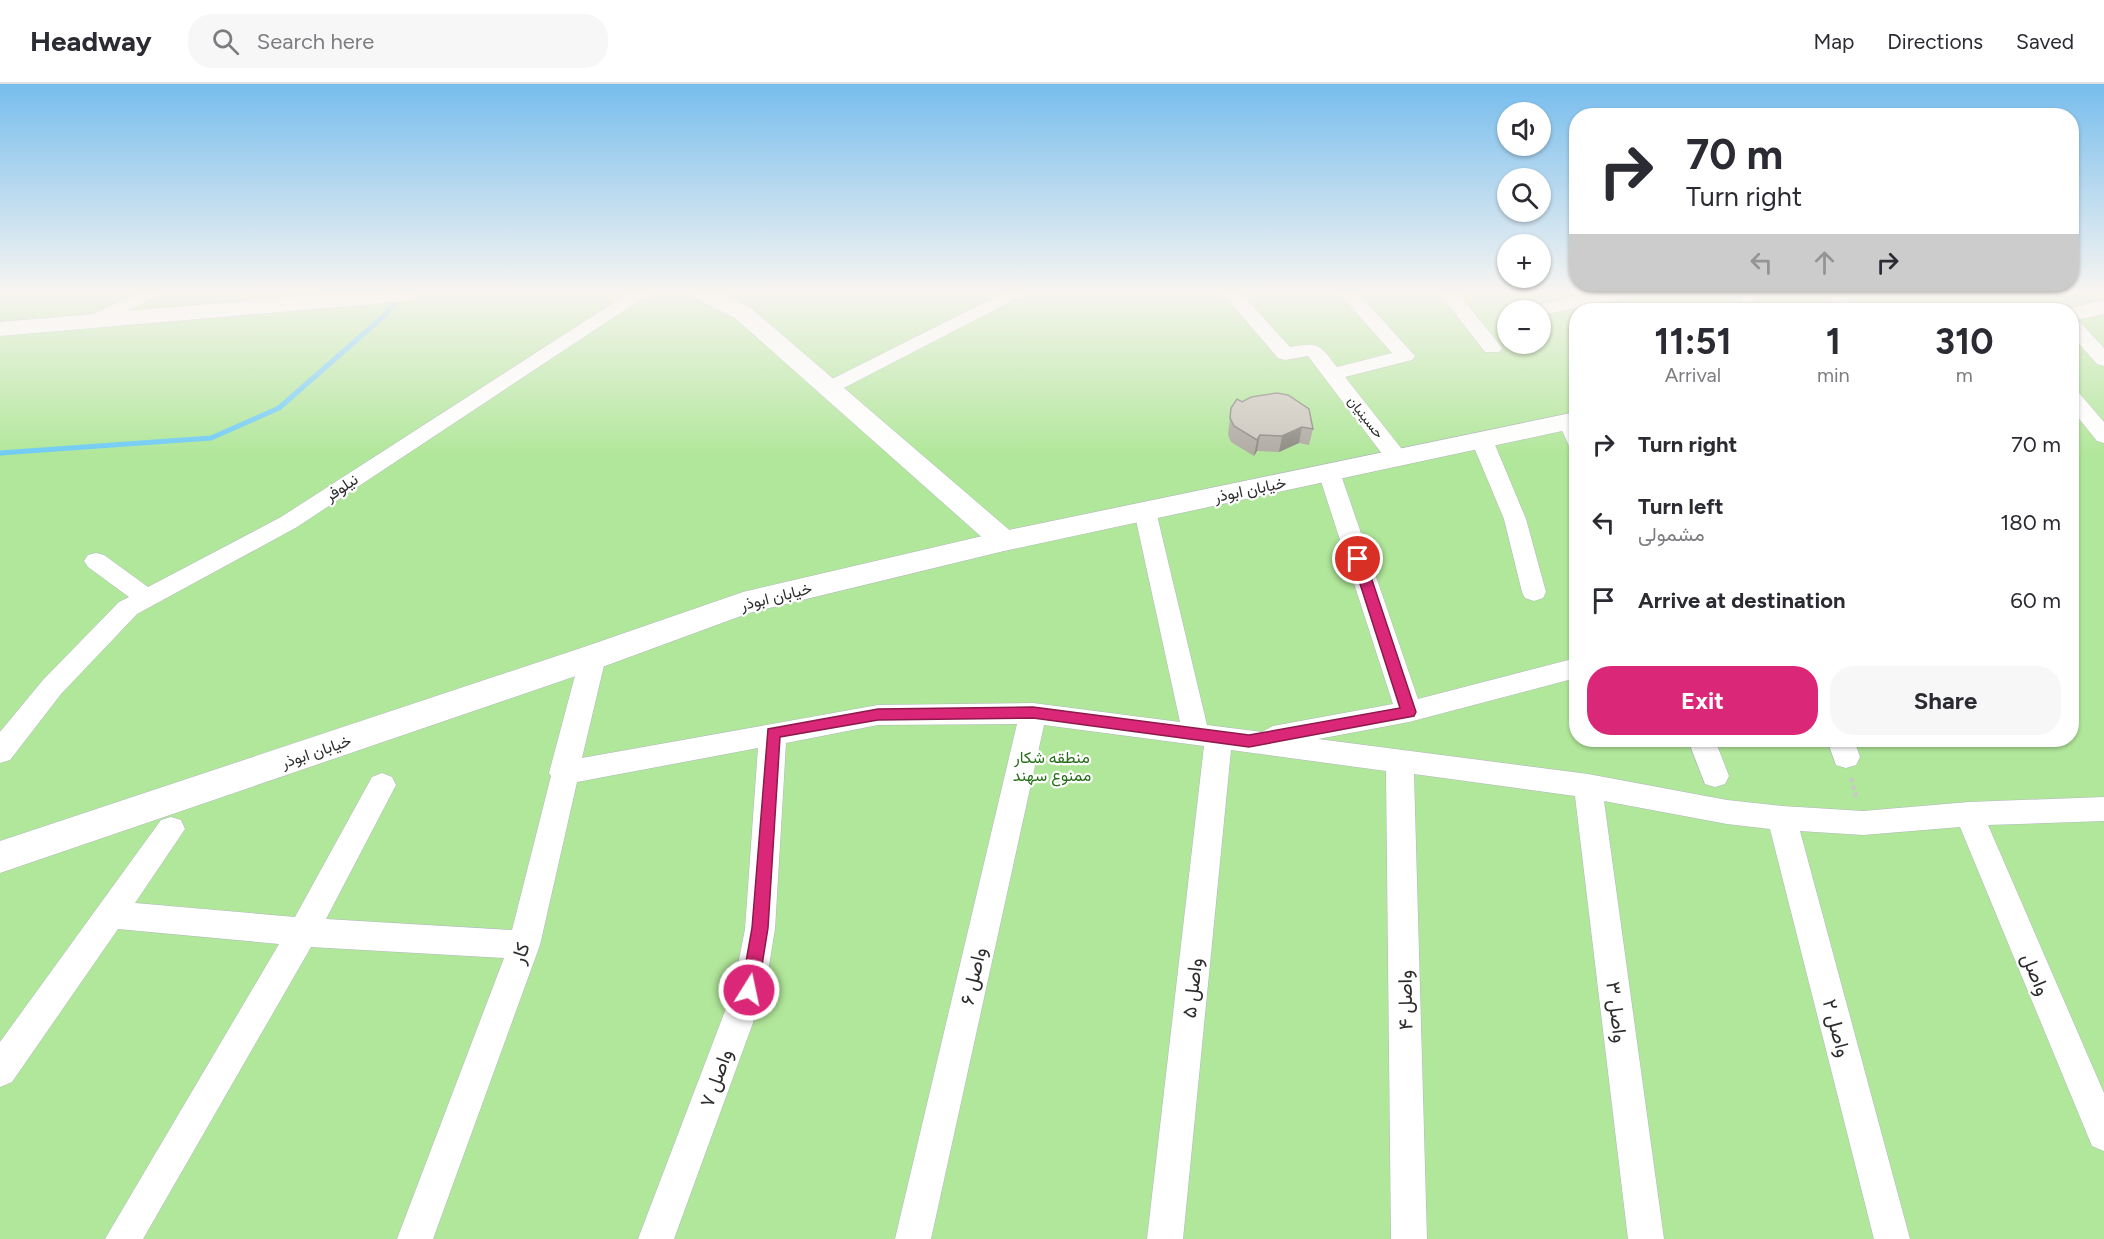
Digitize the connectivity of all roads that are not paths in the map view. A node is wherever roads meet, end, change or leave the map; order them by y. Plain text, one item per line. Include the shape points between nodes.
1 (557, 348) edge
2 (783, 348) edge
3 (909, 348) edge
4 (1280, 348) edge
5 (1398, 348) edge
6 (2093, 348) edge
7 (2104, 360) edge
8 (1333, 374) junction
9 (829, 388) junction
10 (2079, 406) edge
11 (1569, 428) edge
12 (2104, 436) edge
13 (1482, 440) junction
14 (1397, 458) junction
15 (1329, 472) junction
16 (1145, 511) junction
17 (1004, 541) junction
18 (96, 561) dead end
19 (1534, 592) dead end
20 (147, 598) junction
21 (593, 657) junction
22 (1569, 670) edge
23 (1409, 712) junction
24 (1033, 713) junction
25 (773, 733) junction
26 (1221, 737) junction
27 (1704, 747) edge
28 (0, 752) edge
29 (1400, 761) junction
30 (563, 773) junction
31 (1715, 777) dead end
32 (382, 785) dead end
33 (1588, 786) junction
34 (2104, 808) edge
35 (1969, 814) junction
36 (1782, 818) junction
37 (171, 829) dead end
38 (0, 857) edge
39 (110, 915) junction
40 (303, 932) junction
41 (524, 945) junction
42 (0, 1070) edge
43 (2104, 1134) edge
44 (123, 1239) edge
45 (415, 1239) edge
46 (656, 1239) edge
47 (913, 1239) edge
48 (1166, 1239) edge
49 (1409, 1239) edge
50 (1646, 1239) edge
51 (1892, 1239) edge

1 - 20 street, نیلوفر via 289,522
2 - 9 street
3 - 9 street
4 - 8 street, حسینیان via 1285,354 1313,348
5 - 8 street via 1405,356
6 - 7 street
8 - 14 street, حسینیان
9 - 17 street
10 - 12 street
11 - 13 main road, خیابان ابوذر
13 - 14 main road, خیابان ابوذر
13 - 19 street via 1515,519
14 - 15 main road, خیابان ابوذر
15 - 16 main road, خیابان ابوذر
15 - 23 street
16 - 17 main road, خیابان ابوذر
16 - 26 street, واصل ۵
17 - 21 main road, خیابان ابوذر via 743,603
18 - 20 street
20 - 28 street, نیلوفر via 128,608 52,687
21 - 30 street, کار
21 - 38 main road, خیابان ابوذر
22 - 23 street
23 - 26 street
24 - 25 street via 878,715
24 - 26 street
24 - 47 street, واصل ۶
25 - 30 street
25 - 46 street, واصل ۷ via 760,928 749,990
26 - 29 street
26 - 48 street, واصل ۵
27 - 31 street
29 - 33 street
29 - 49 street, واصل ۴
30 - 41 street, کار
32 - 40 street
33 - 36 street via 1727,812
33 - 50 street, واصل ۳
34 - 35 street
35 - 36 street via 1863,823
35 - 43 street, واصل
36 - 51 street, واصل ۲
37 - 39 street
39 - 40 street
39 - 42 street
40 - 41 street
40 - 44 street
41 - 45 street, کار

